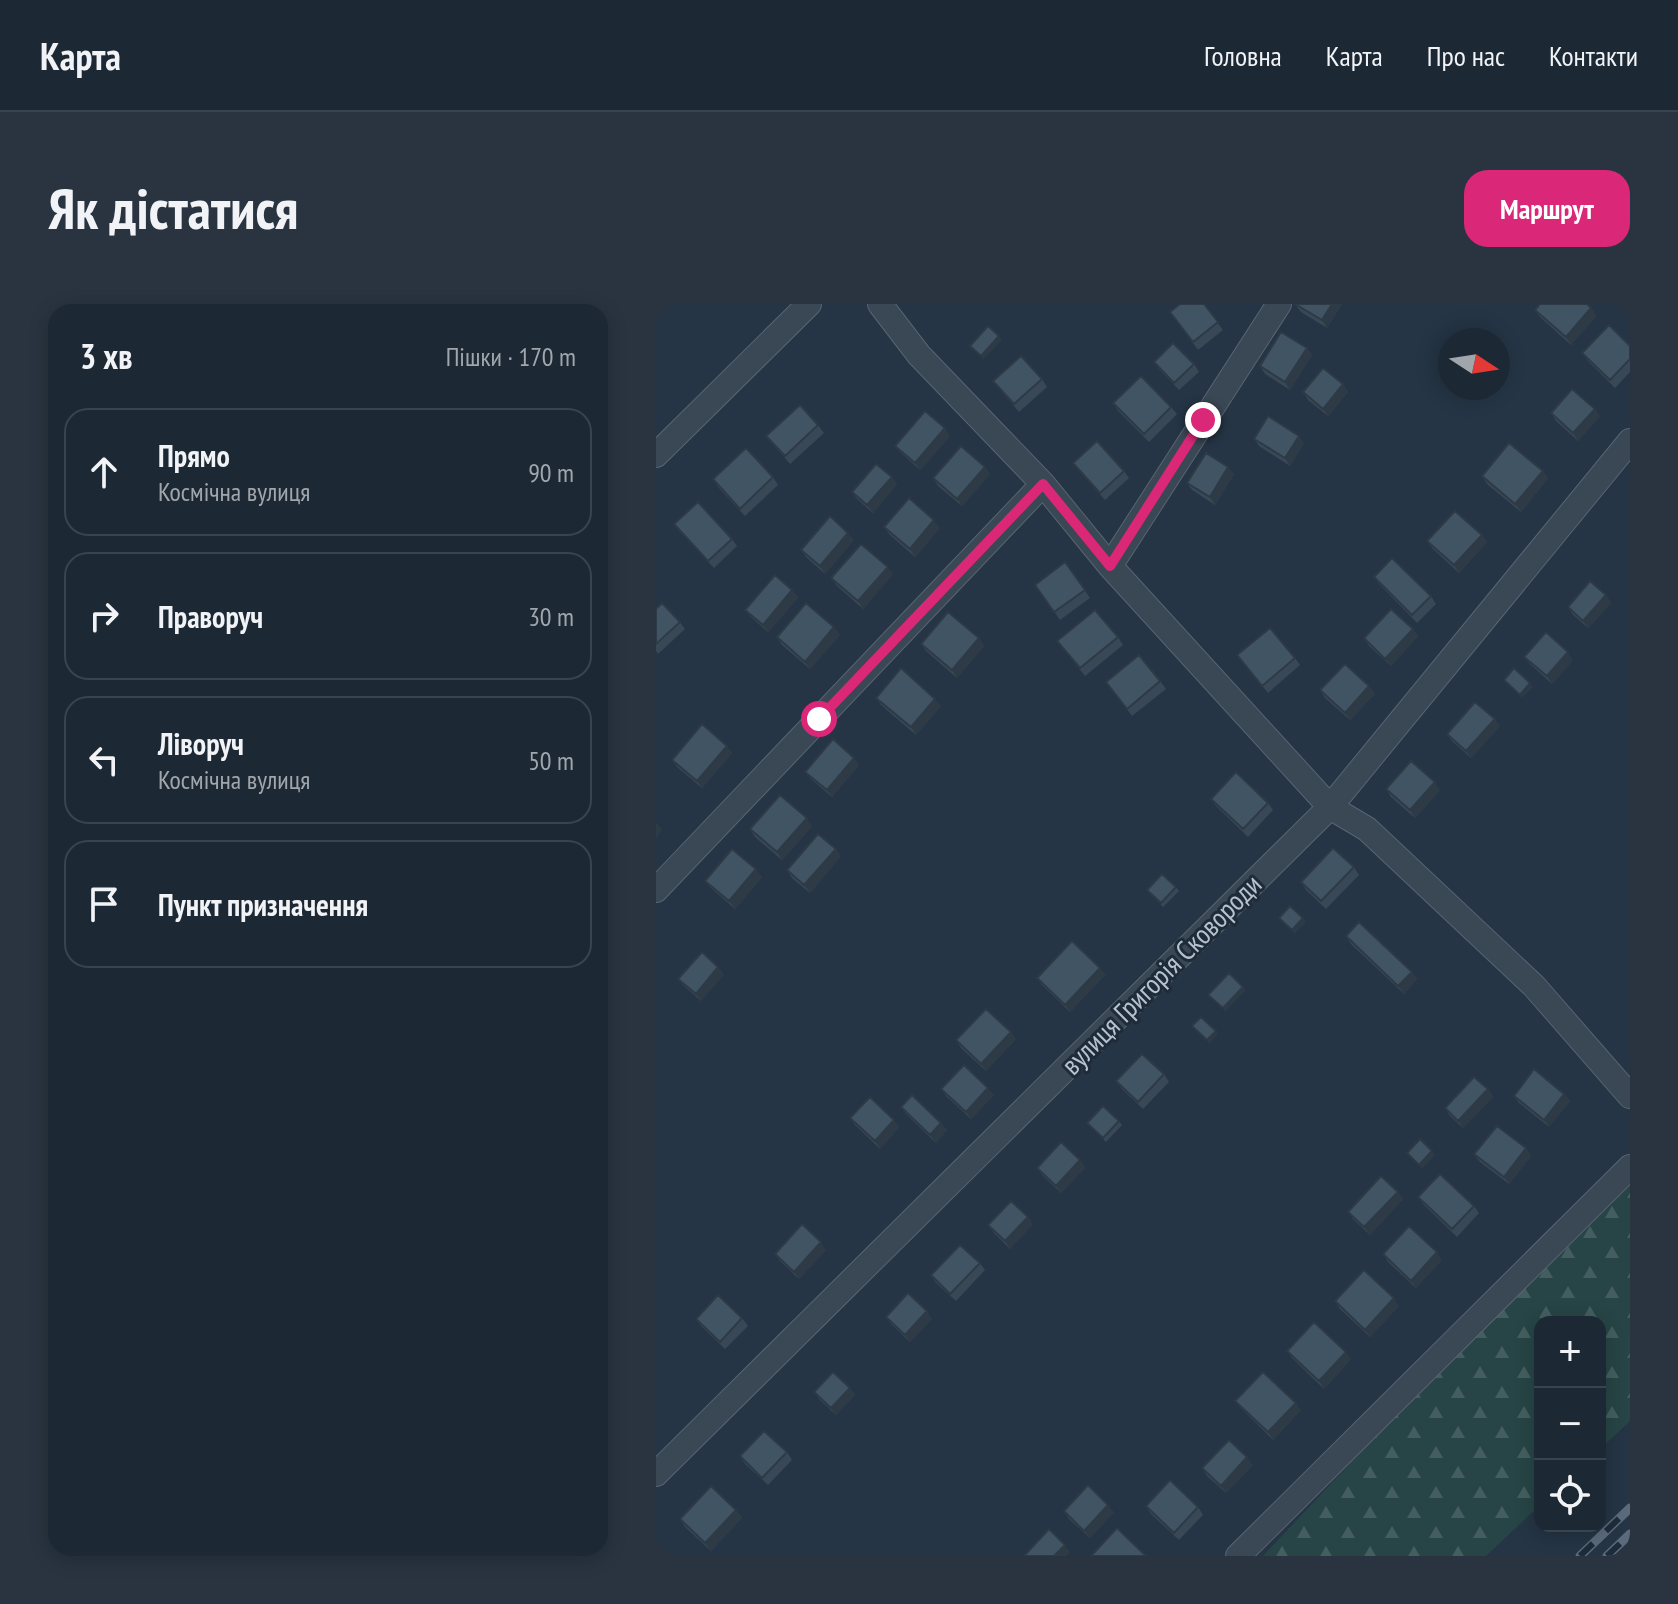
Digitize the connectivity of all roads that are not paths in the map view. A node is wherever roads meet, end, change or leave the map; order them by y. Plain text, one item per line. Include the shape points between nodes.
1 (809, 304) edge
2 (880, 304) edge
3 (1279, 304) edge
4 (1630, 441) edge
5 (656, 455) edge
6 (1043, 484) junction
7 (1110, 566) junction
8 (1330, 807) junction
9 (656, 890) edge
10 (1630, 1096) edge
11 (1630, 1167) edge
12 (656, 1474) edge
13 (1238, 1556) edge

1 - 5 street
2 - 6 street via 919,355
3 - 7 street
4 - 8 street, вулиця Григорія Сковороди
6 - 7 street
6 - 9 street
7 - 8 street
8 - 10 street via 1367,829 1534,986
8 - 12 street, вулиця Григорія Сковороди
11 - 13 street

